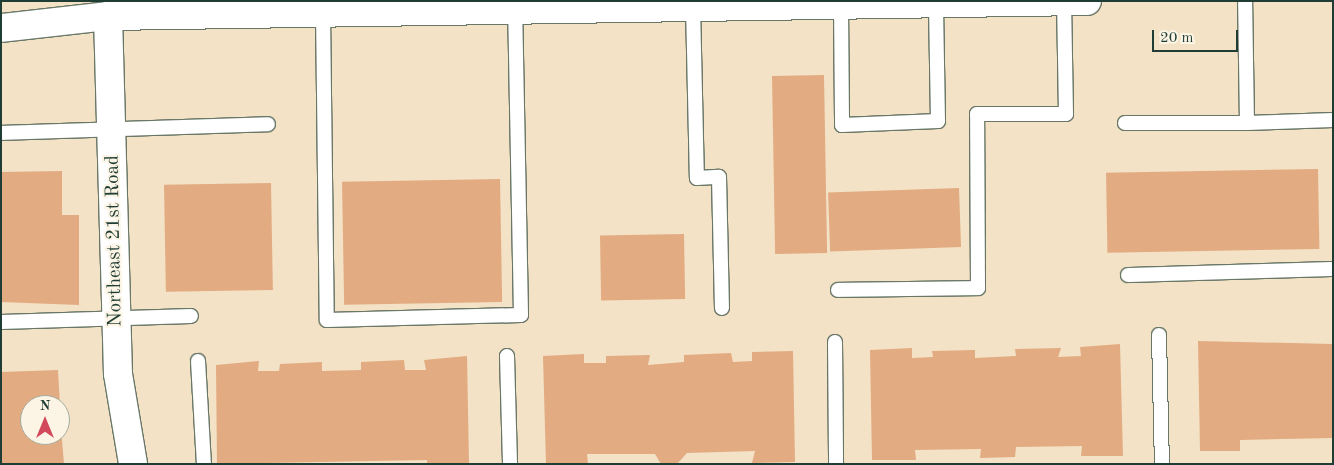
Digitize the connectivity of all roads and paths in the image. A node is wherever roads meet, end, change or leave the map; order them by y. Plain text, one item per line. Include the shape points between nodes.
1 (1087, 1) edge
2 (1245, 1) edge
3 (1064, 2) edge
4 (910, 3) edge
5 (936, 4) junction
6 (548, 5) edge
7 (841, 5) junction
8 (693, 6) junction
9 (515, 9) junction
10 (323, 12) junction
11 (108, 16) junction
12 (1, 28) edge
13 (1333, 120) edge
14 (1125, 123) dead end
15 (1247, 123) junction
16 (268, 124) dead end
17 (112, 127) junction
18 (1, 133) edge
19 (1333, 269) edge
20 (1128, 275) dead end
21 (838, 290) dead end
22 (722, 308) dead end
23 (192, 316) dead end
24 (117, 318) junction
25 (1, 322) edge
26 (1159, 335) dead end
27 (835, 342) dead end
28 (508, 356) dead end
29 (198, 360) dead end
30 (133, 464) edge
31 (204, 464) edge
32 (510, 464) edge
33 (836, 464) edge
34 (1162, 464) edge

1 - 3 street
2 - 15 lane
3 - 5 street
3 - 21 lane via 1066,114 977,114 978,288
4 - 5 street
4 - 7 street
5 - 7 lane via 938,121 842,125
6 - 8 street
6 - 9 street
7 - 8 street
8 - 22 lane via 697,178 718,177
9 - 10 street
9 - 10 lane via 521,315 327,320
10 - 11 street
11 - 12 street
11 - 17 street, Northeast 21st Road
13 - 15 lane
14 - 15 lane
16 - 17 lane
17 - 18 lane
17 - 24 street, Northeast 21st Road
19 - 20 lane
23 - 24 lane
24 - 25 lane
24 - 30 street, Northeast 21st Road via 118,374
26 - 34 lane
27 - 33 lane
28 - 32 lane
29 - 31 lane

